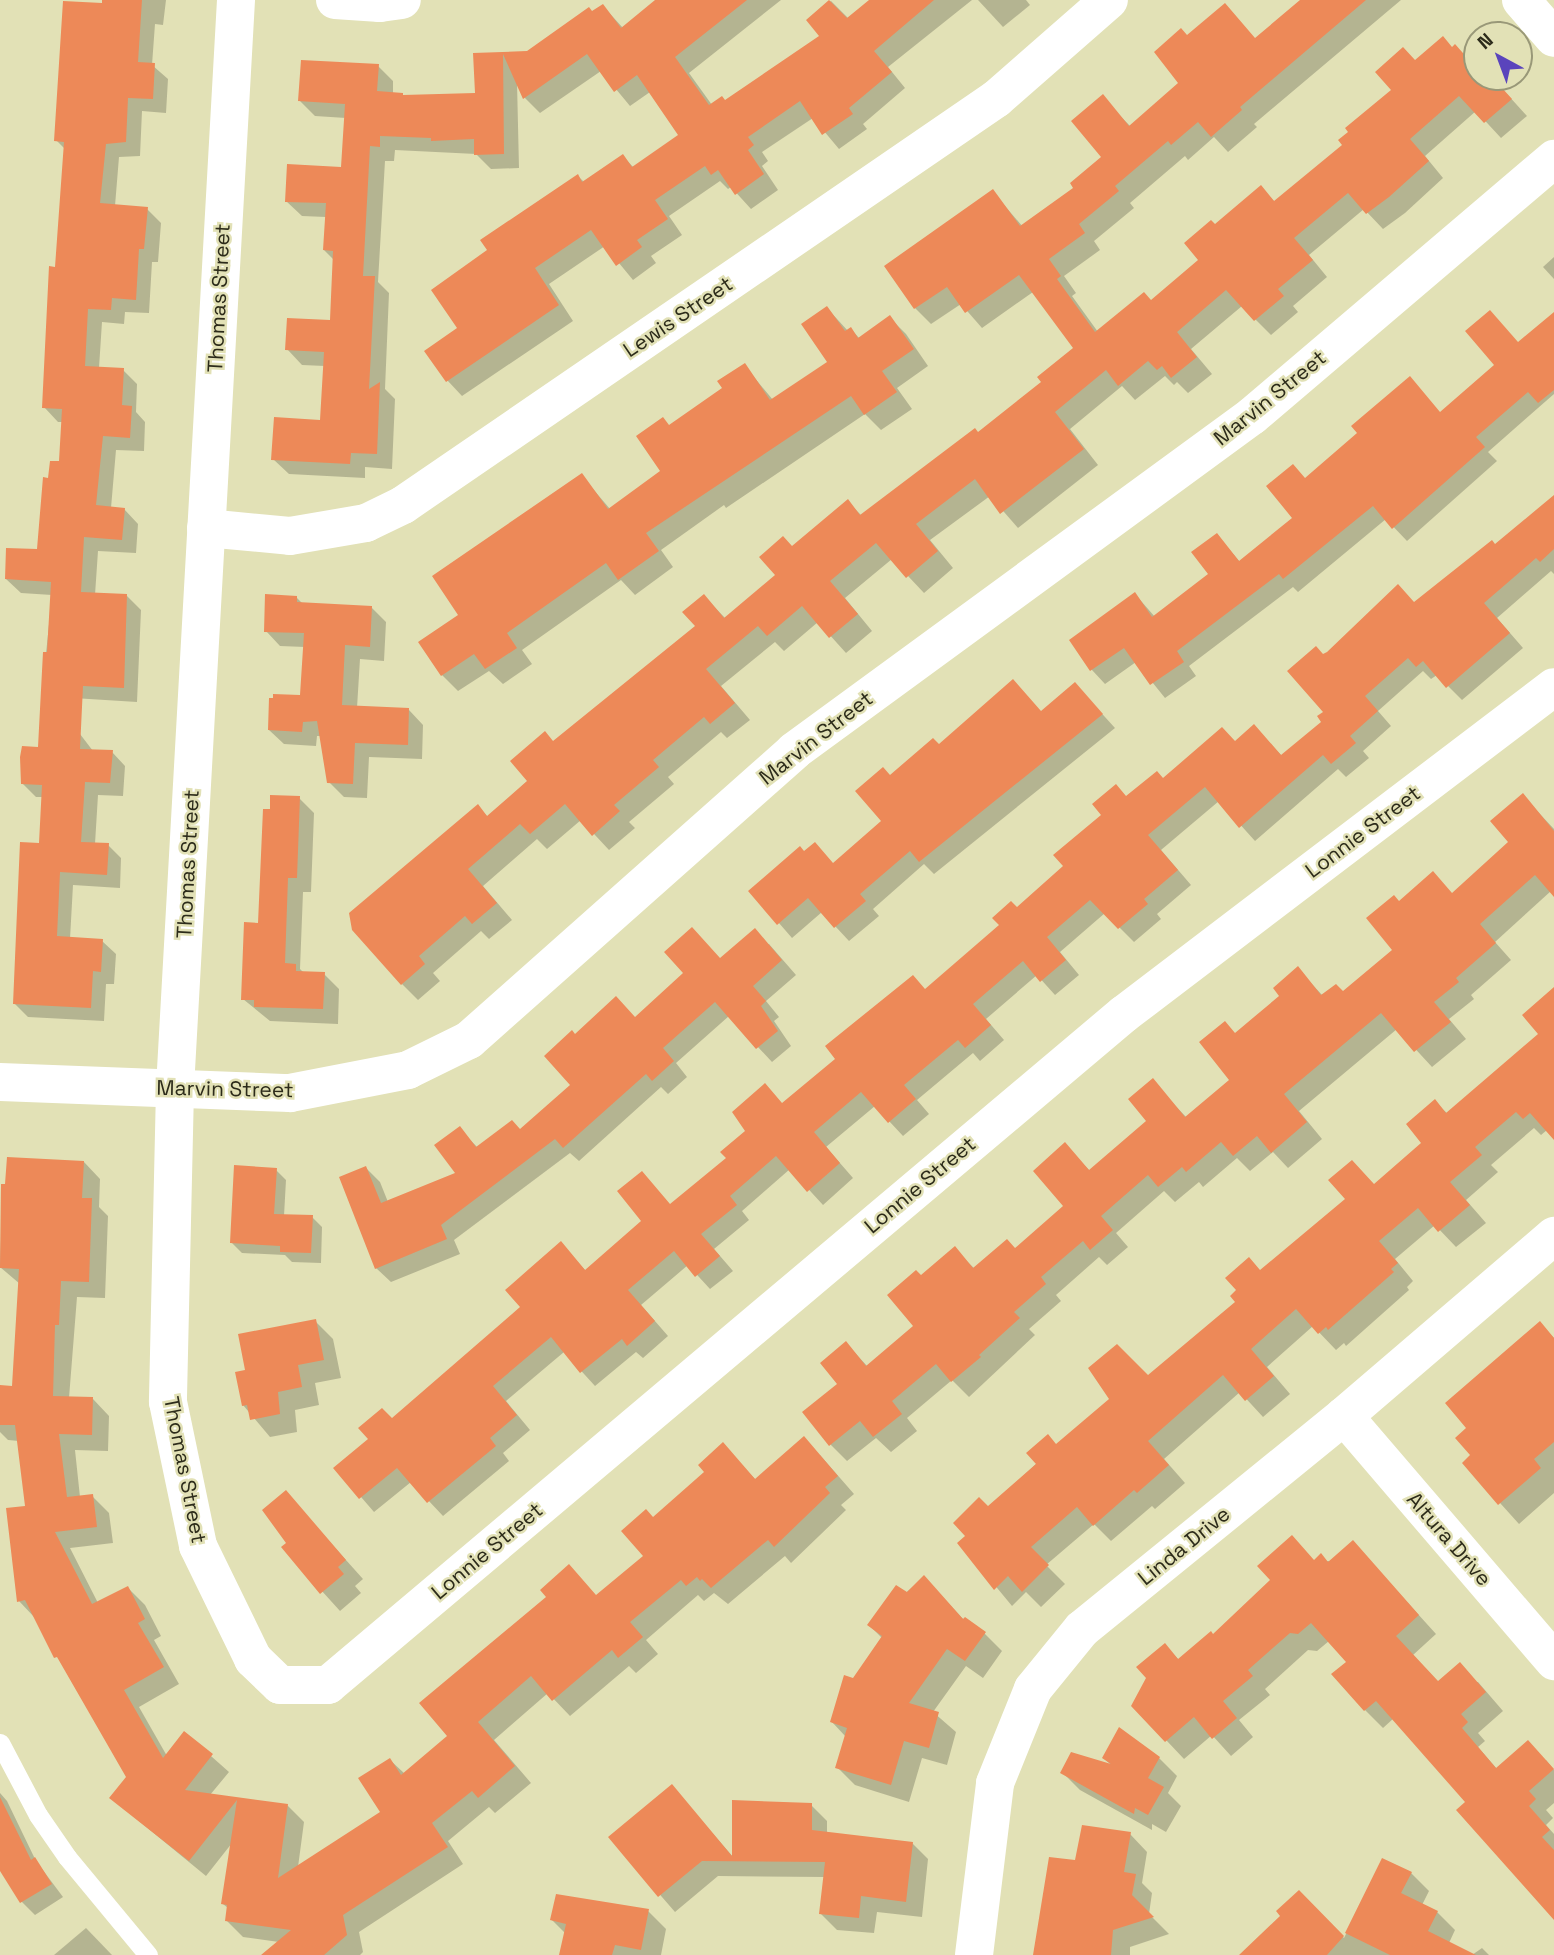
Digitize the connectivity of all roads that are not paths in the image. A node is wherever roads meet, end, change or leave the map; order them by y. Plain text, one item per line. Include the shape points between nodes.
1 (236, 0) edge
2 (335, 0) edge
3 (402, 0) edge
4 (1109, 0) edge
5 (1521, 0) edge
6 (1552, 31) edge
7 (1554, 159) edge
8 (206, 528) junction
9 (1554, 687) edge
10 (0, 1082) edge
11 (175, 1089) junction
12 (1554, 1236) edge
13 (1344, 1416) junction
14 (1554, 1661) edge
15 (296, 1687) joint
16 (0, 1743) edge
17 (148, 1955) edge
18 (974, 1955) edge

1 - 8 street, Thomas Street
2 - 3 street
4 - 8 street, Lewis Street via 996,99 403,505 366,523 290,536
5 - 6 street
7 - 11 street, Marvin Street via 1252,416 794,751 469,1040 408,1070 289,1093
8 - 11 street, Thomas Street
9 - 15 street, Lonnie Street via 1124,1014 328,1685
10 - 11 street, Marvin Street
11 - 15 street, Thomas Street via 168,1402 198,1546 253,1659 280,1685
12 - 13 street, Linda Drive
13 - 14 street, Altura Drive
13 - 18 street, Linda Drive via 1082,1629 1033,1689 995,1783
16 - 17 lane via 38,1815 67,1857

